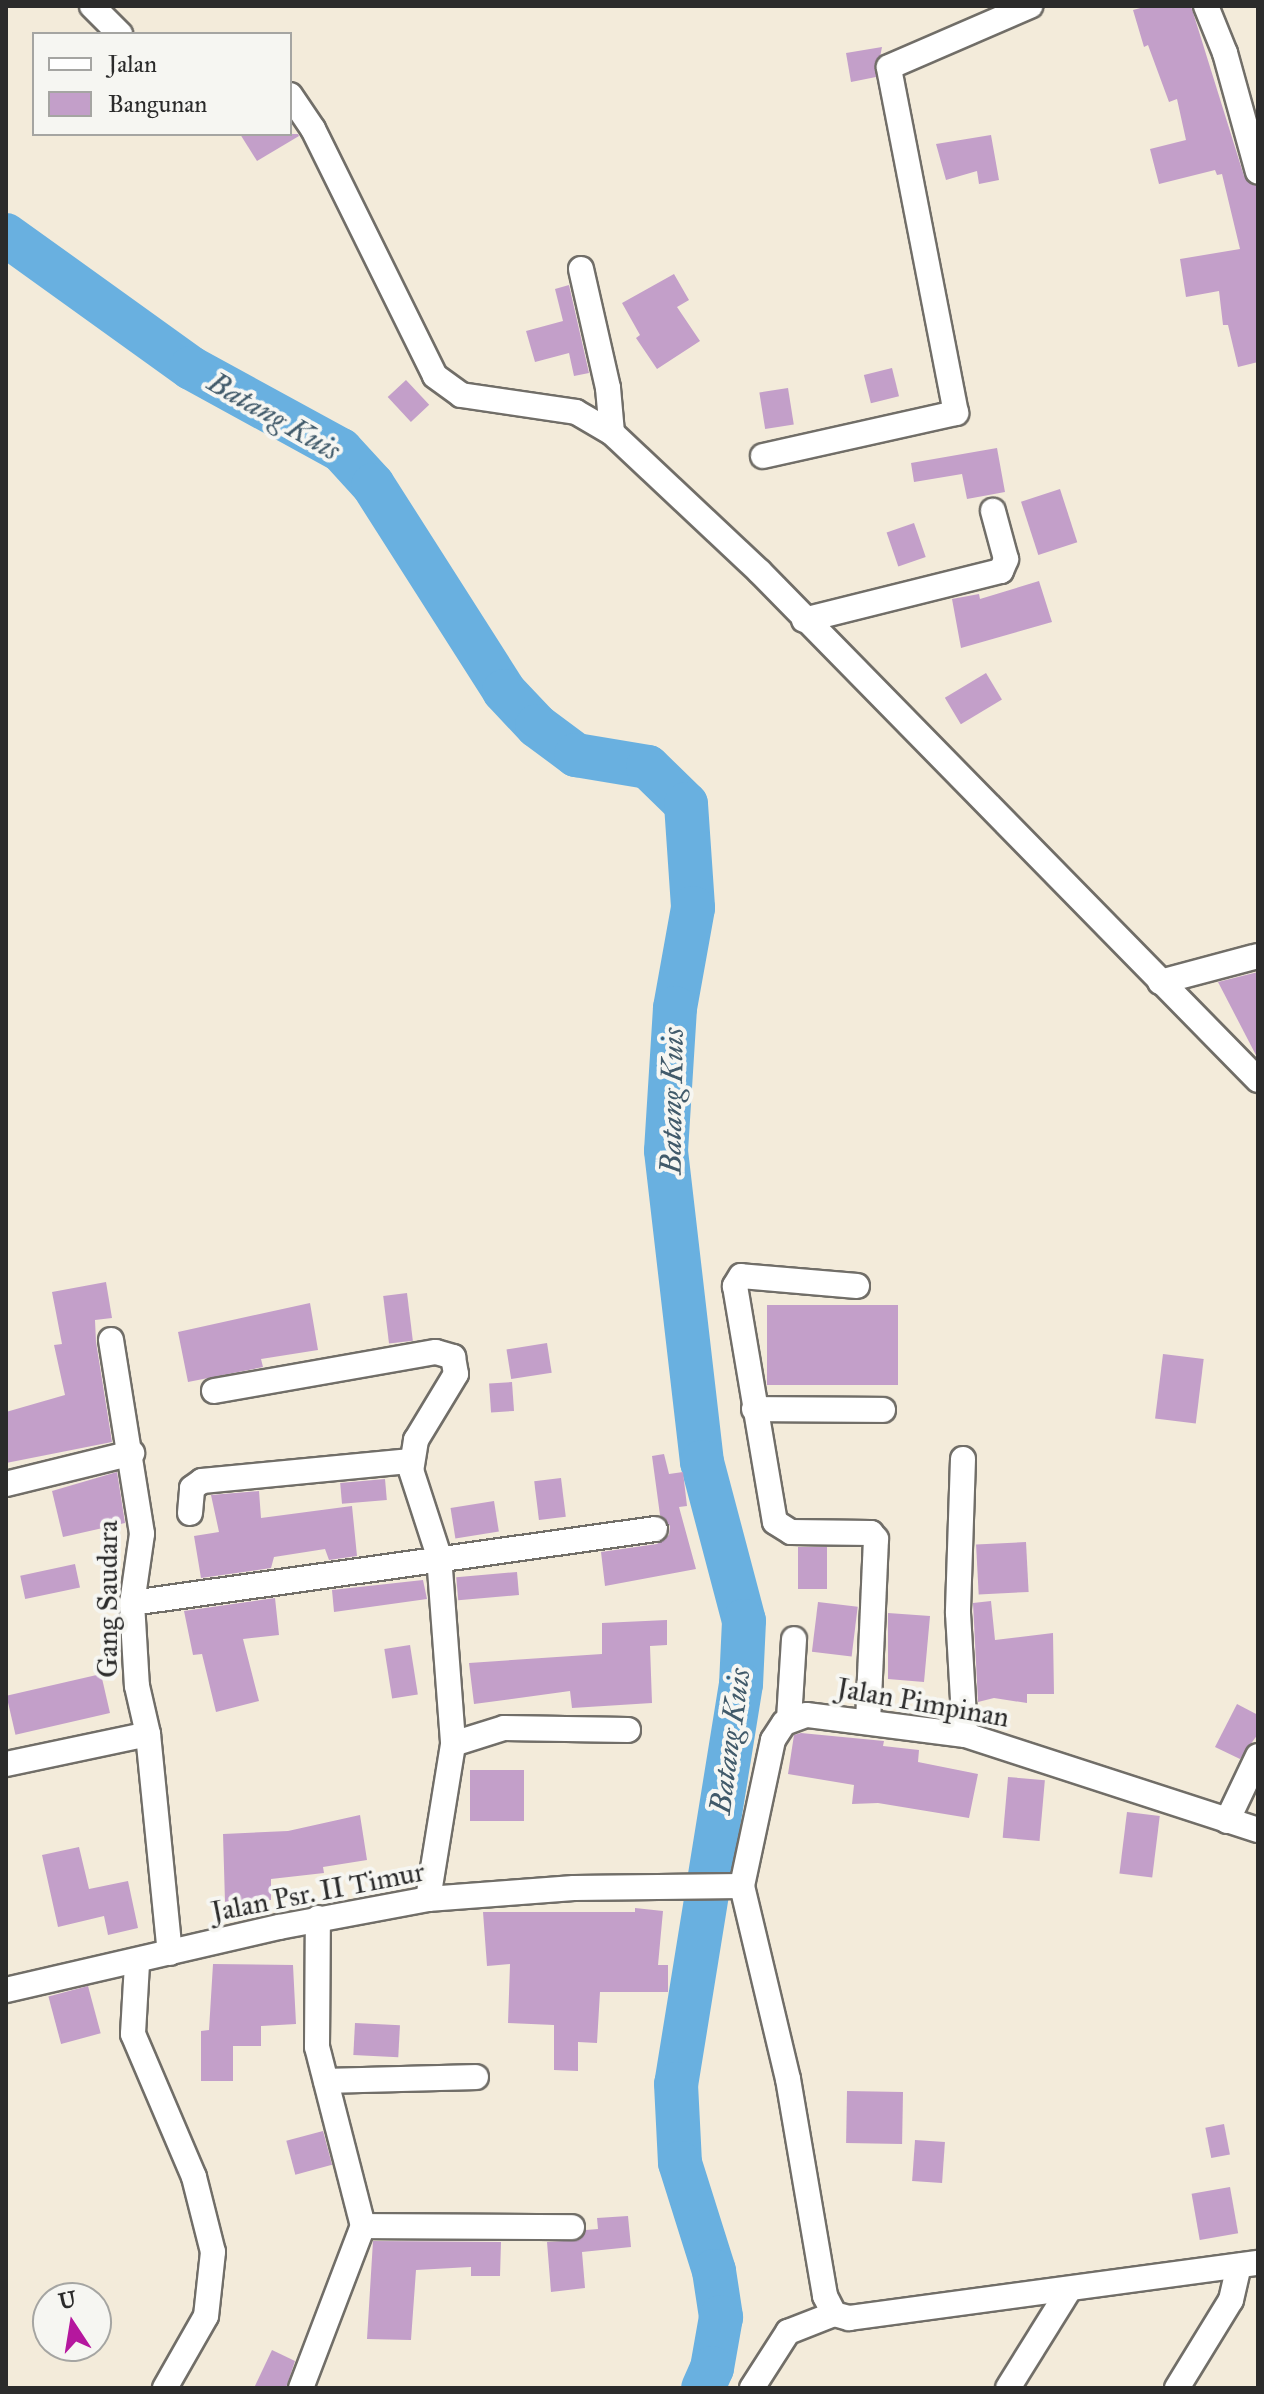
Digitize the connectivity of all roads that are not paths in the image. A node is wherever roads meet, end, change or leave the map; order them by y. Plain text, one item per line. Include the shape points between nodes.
1 (92, 6) edge
2 (1030, 6) edge
3 (1206, 6) edge
4 (118, 32) edge
5 (292, 98) edge
6 (1258, 172) edge
7 (581, 269) dead end
8 (612, 433) junction
9 (763, 456) dead end
10 (993, 511) dead end
11 (804, 620) junction
12 (1258, 956) edge
13 (1160, 982) junction
14 (1258, 1080) edge
15 (857, 1286) dead end
16 (111, 1340) dead end
17 (214, 1391) dead end
18 (754, 1409) junction
19 (883, 1410) dead end
20 (132, 1453) junction
21 (963, 1459) dead end
22 (411, 1461) junction
23 (6, 1484) edge
24 (190, 1513) dead end
25 (655, 1529) dead end
26 (439, 1556) junction
27 (132, 1603) junction
28 (794, 1639) dead end
29 (789, 1719) junction
30 (868, 1722) junction
31 (628, 1730) dead end
32 (148, 1734) junction
33 (965, 1735) junction
34 (453, 1744) junction
35 (1258, 1756) edge
36 (6, 1764) edge
37 (1227, 1821) junction
38 (1258, 1830) edge
39 (737, 1885) junction
40 (428, 1899) junction
41 (318, 1918) junction
42 (170, 1953) junction
43 (137, 1964) junction
44 (6, 1990) edge
45 (476, 2077) dead end
46 (326, 2081) junction
47 (363, 2226) junction
48 (572, 2227) dead end
49 (1249, 2265) edge
50 (1069, 2290) junction
51 (834, 2314) junction
52 (165, 2388) edge
53 (301, 2388) edge
54 (752, 2388) edge
55 (1008, 2388) edge
56 (1177, 2388) edge

1 - 4 street
2 - 9 street via 889,67 956,413
3 - 6 street via 1225,53
5 - 8 street via 313,129 435,376 461,395 576,412
7 - 8 street via 608,388
8 - 11 street
10 - 11 street via 1006,559 1001,571
11 - 13 street
12 - 13 street
13 - 14 street
15 - 18 street via 737,1278
16 - 20 street, Gang Saudara
17 - 22 street via 447,1353 456,1374 416,1440
18 - 19 street
18 - 30 street via 777,1525 791,1532 871,1533 876,1539
20 - 23 street
20 - 27 street, Gang Saudara via 142,1534
21 - 33 street via 958,1613
22 - 24 street via 202,1481 192,1488
22 - 26 street
25 - 26 street
26 - 27 street
26 - 34 street
27 - 32 street, Gang Saudara via 137,1686
28 - 29 street
29 - 30 street, Jalan Pimpinan via 806,1715
29 - 39 street via 771,1748
30 - 33 street, Jalan Pimpinan
31 - 34 street via 491,1729
32 - 36 street
32 - 42 street, Gang Saudara
33 - 37 street, Jalan Pimpinan
34 - 40 street
35 - 37 street
37 - 38 street, Jalan Pimpinan
39 - 40 street, Jalan Psr. II Timur
39 - 51 street via 788,2079 825,2296
40 - 41 street, Jalan Psr. II Timur
41 - 42 street, Jalan Psr. II Timur
41 - 46 street via 322,1979 316,2032
42 - 43 street, Jalan Psr. II Timur
43 - 44 street, Jalan Psr. II Timur
43 - 52 street via 133,2034 194,2177 213,2252 206,2316
45 - 46 street
46 - 47 street
47 - 48 street
47 - 53 street
49 - 50 street
49 - 56 street
50 - 51 street via 849,2318
50 - 55 street
51 - 54 street via 788,2332

